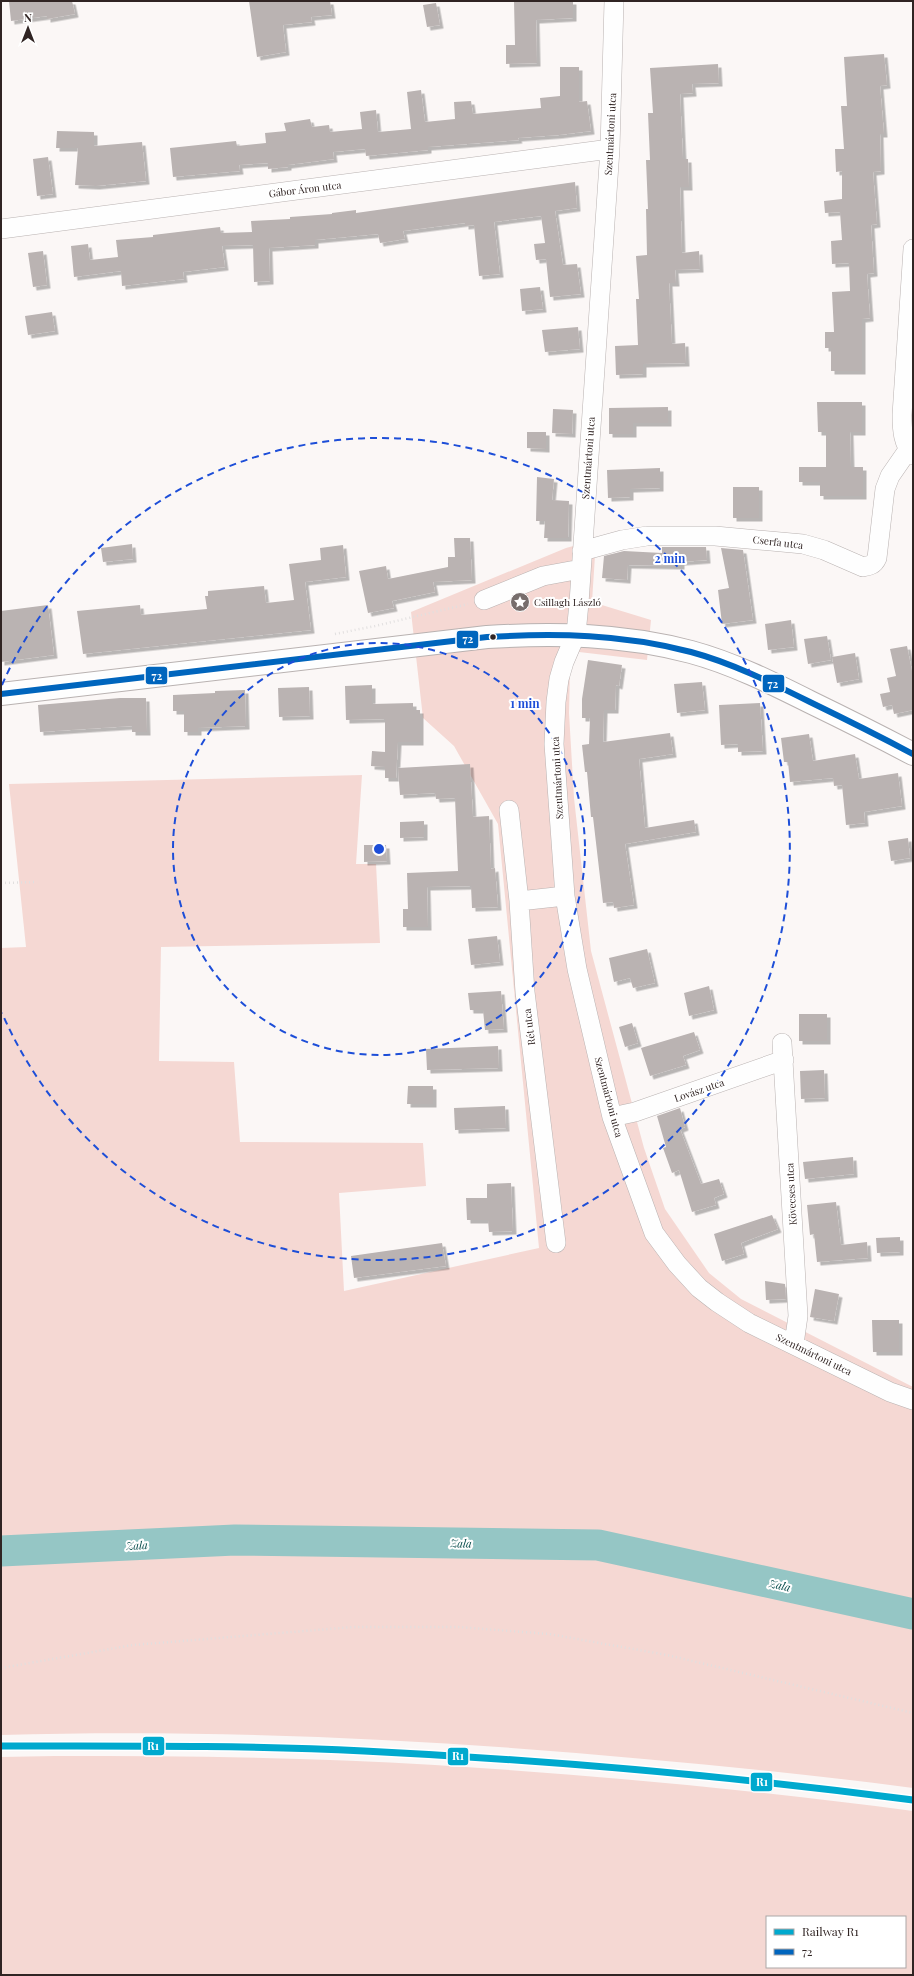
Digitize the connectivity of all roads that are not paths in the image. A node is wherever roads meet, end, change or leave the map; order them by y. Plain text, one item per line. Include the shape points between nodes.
1 (614, 1) edge
2 (610, 149) junction
3 (1, 229) edge
4 (913, 249) edge
5 (911, 453) edge
6 (582, 551) junction
7 (581, 569) junction
8 (484, 600) road end
9 (576, 634) junction
10 (1, 694) edge
11 (913, 754) edge
12 (508, 810) dead end
13 (565, 896) junction
14 (519, 901) junction
15 (783, 1052) joint
16 (612, 1117) junction
17 (556, 1243) dead end
18 (794, 1344) junction
19 (913, 1400) edge

1 - 2 street, Szentmártoni utca
2 - 3 street, Gábor Áron utca
2 - 6 street, Szentmártoni utca
4 - 5 street, Cserfa utca via 902,416 903,438
5 - 6 street, Cserfa utca via 890,476 885,489 877,558 869,566 862,567 824,550 802,544 715,536 647,536
6 - 7 street, Szentmártoni utca
7 - 8 street via 543,576
7 - 9 street, Szentmártoni utca
9 - 10 main road via 487,637
9 - 11 main road via 649,643 728,664
9 - 13 street, Szentmártoni utca via 559,679 554,723
12 - 14 street, Rét utca
13 - 14 street
13 - 16 street, Szentmártoni utca via 577,969
14 - 17 street, Rét utca via 525,992
15 - 16 street, Lovász utca via 635,1112
15 - 18 street, Kövecses utca via 798,1316
16 - 18 street, Szentmártoni utca via 654,1233 677,1264 699,1288 717,1302 749,1322
18 - 19 street, Szentmártoni utca via 890,1392

